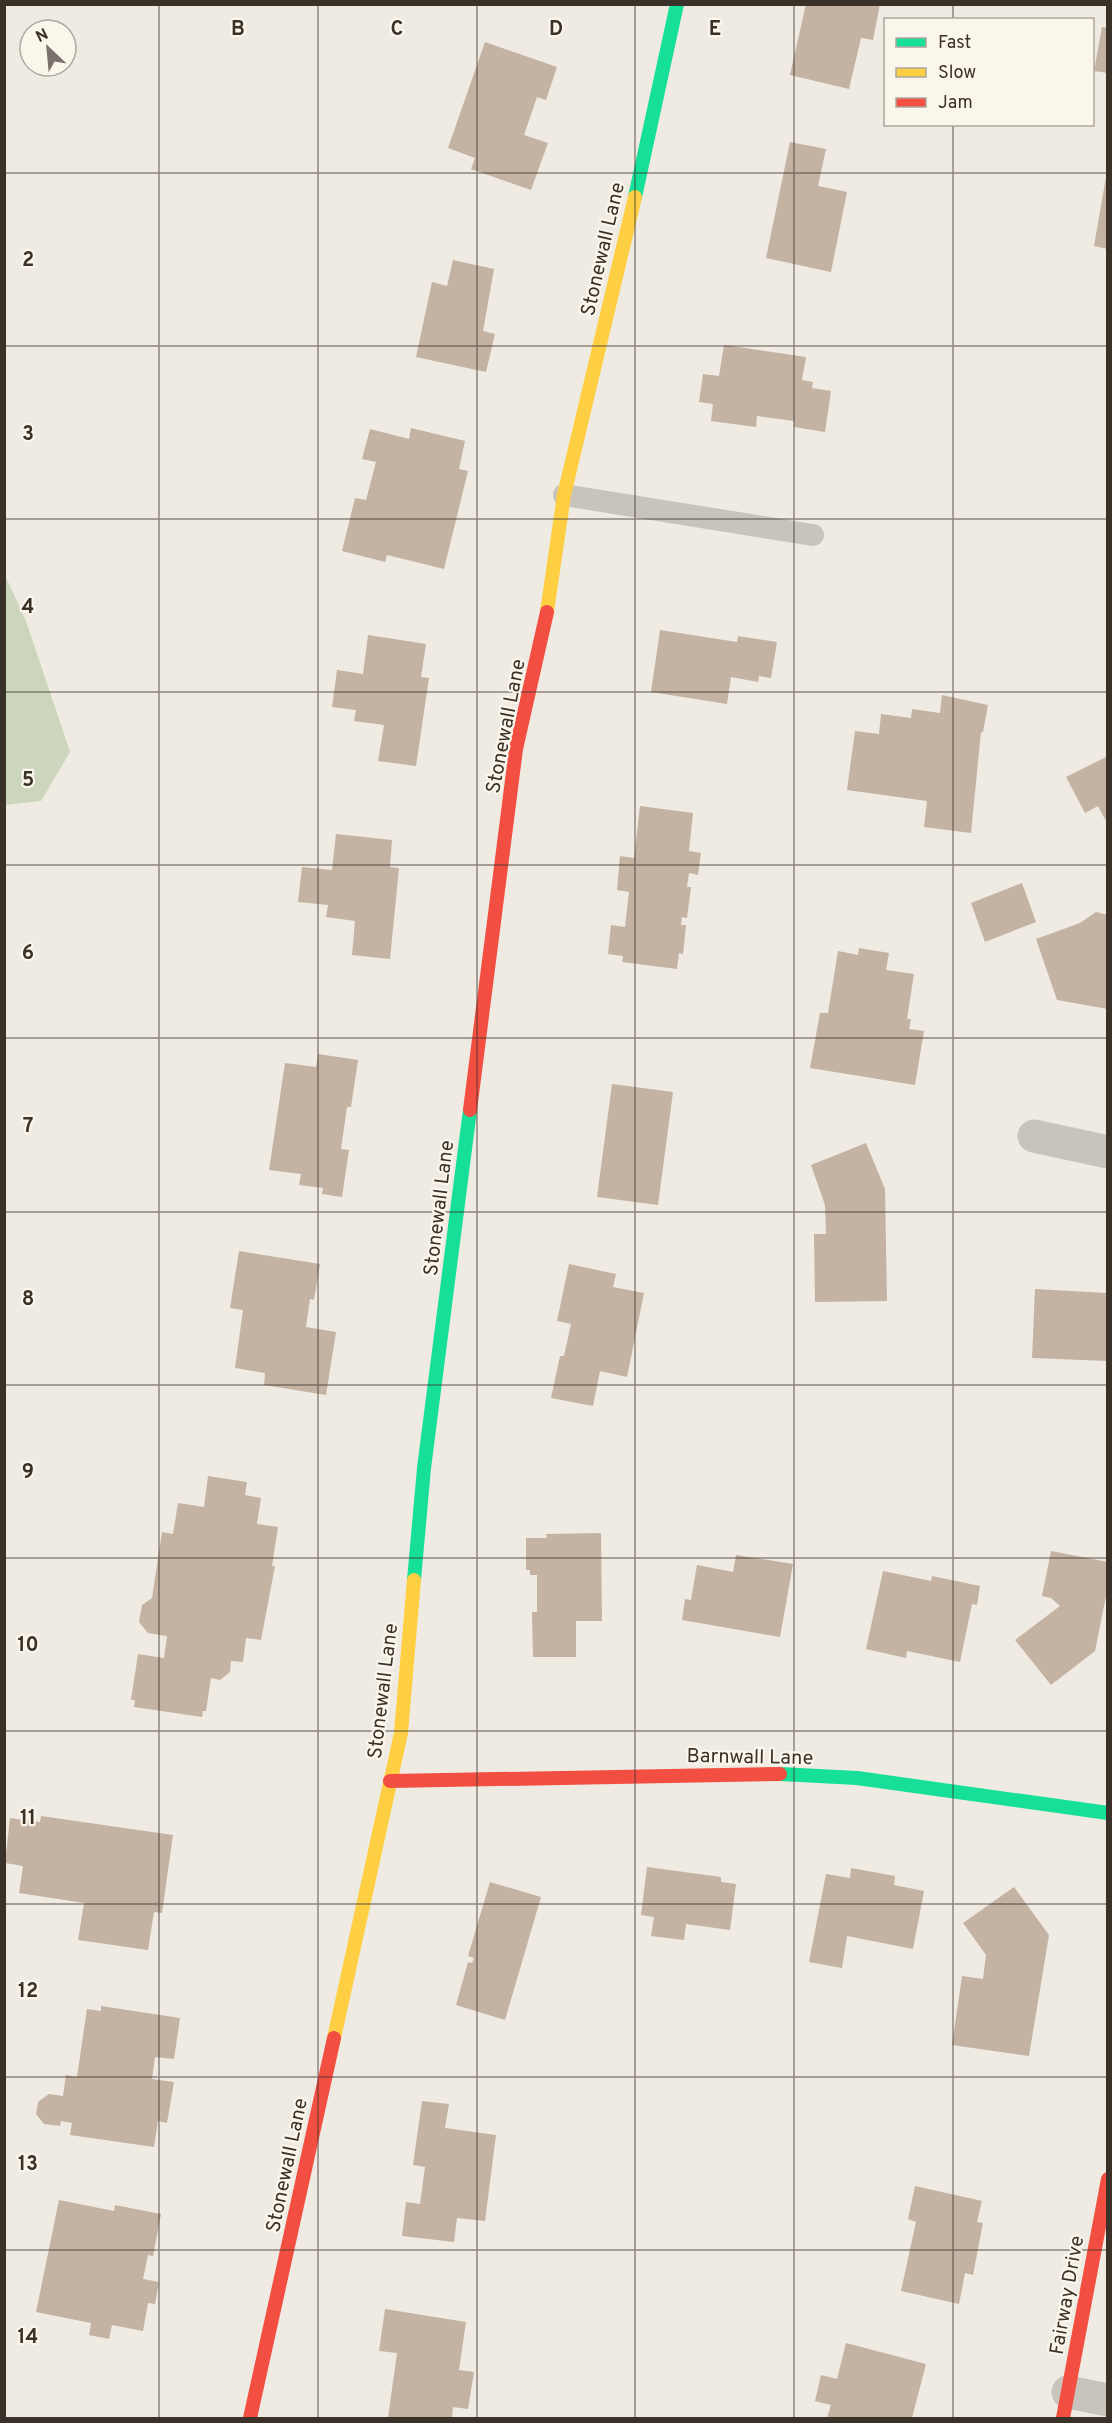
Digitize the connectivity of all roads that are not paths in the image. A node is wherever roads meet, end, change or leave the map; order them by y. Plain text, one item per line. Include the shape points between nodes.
1 (677, 4) edge
2 (564, 495) junction
3 (813, 535) dead end
4 (1034, 1136) dead end
5 (1107, 1152) edge
6 (390, 1781) junction
7 (1107, 1813) edge
8 (1107, 2179) edge
9 (1107, 2400) edge
10 (1066, 2405) edge
11 (250, 2418) edge

1 - 2 street, Stonewall Lane via 626,239
2 - 3 lane
2 - 6 street, Stonewall Lane via 545,628 516,748 424,1468 401,1733
4 - 5 street
6 - 7 street, Barnwall Lane via 753,1773 857,1778
6 - 11 street, Stonewall Lane
8 - 10 street, Fairway Drive
9 - 10 street

